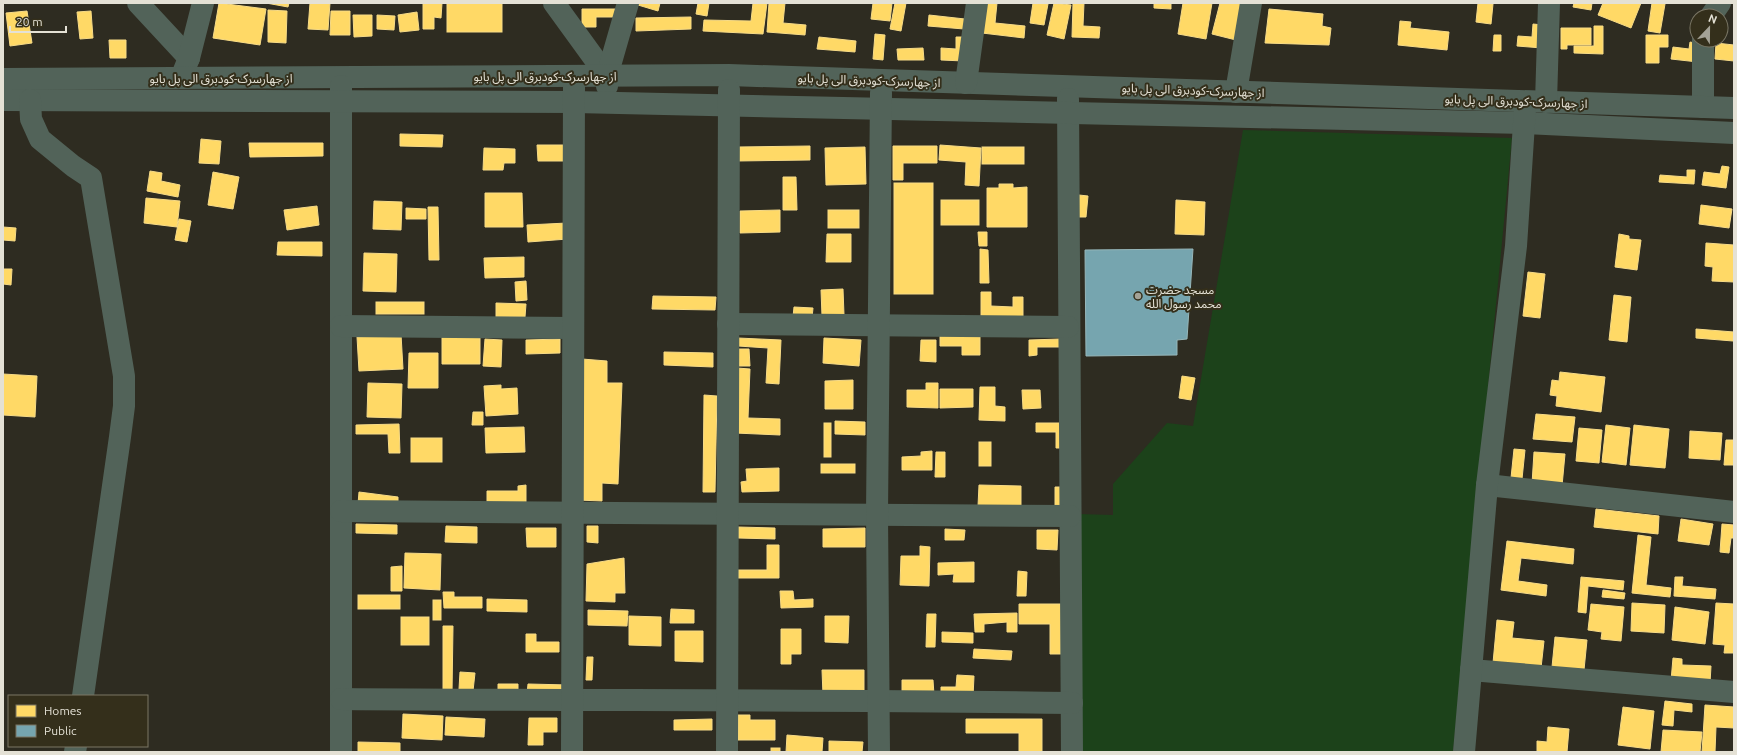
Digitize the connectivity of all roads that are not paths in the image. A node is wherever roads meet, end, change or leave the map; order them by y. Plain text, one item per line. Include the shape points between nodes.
1 (138, 3) edge
2 (203, 3) edge
3 (554, 3) edge
4 (628, 3) edge
5 (977, 3) edge
6 (1251, 3) edge
7 (1549, 3) edge
8 (1703, 48) edge
9 (189, 58) junction
10 (729, 75) junction
11 (574, 76) junction
12 (607, 76) junction
13 (341, 77) junction
14 (181, 78) junction
15 (3, 79) edge
16 (881, 80) junction
17 (966, 83) junction
18 (1068, 86) junction
19 (1236, 92) junction
20 (3, 100) edge
21 (30, 100) junction
22 (341, 101) junction
23 (1536, 101) junction
24 (574, 102) junction
25 (608, 103) junction
26 (729, 105) junction
27 (1703, 107) junction
28 (1734, 108) edge
29 (881, 109) junction
30 (1068, 113) junction
31 (1525, 123) junction
32 (1734, 133) edge
33 (728, 324) junction
34 (880, 325) junction
35 (341, 326) junction
36 (1068, 327) junction
37 (573, 328) junction
38 (1487, 485) junction
39 (341, 512) junction
40 (1734, 512) edge
41 (573, 513) junction
42 (727, 514) junction
43 (877, 514) junction
44 (1070, 516) junction
45 (1471, 670) junction
46 (1734, 692) edge
47 (83, 695) edge
48 (341, 699) junction
49 (572, 700) junction
50 (878, 700) junction
51 (727, 701) junction
52 (1072, 703) junction
53 (341, 752) edge
54 (572, 752) edge
55 (727, 752) edge
56 (879, 752) edge
57 (1072, 752) edge
58 (1464, 752) edge

1 - 9 street
2 - 9 street
3 - 12 street
4 - 12 street
5 - 17 street
6 - 19 street
7 - 23 street
8 - 27 street
9 - 14 street
10 - 12 street, از جهارسرک-کودبرق الی پل بایو
10 - 16 street, از جهارسرک-کودبرق الی پل بایو
10 - 26 street
11 - 12 street, از جهارسرک-کودبرق الی پل بایو
11 - 13 street, از جهارسرک-کودبرق الی پل بایو
11 - 24 street
12 - 25 street
13 - 14 street, از جهارسرک-کودبرق الی پل بایو
13 - 22 street
14 - 15 street, از جهارسرک-کودبرق الی پل بایو
16 - 17 street, از جهارسرک-کودبرق الی پل بایو
16 - 29 street
17 - 18 street, از جهارسرک-کودبرق الی پل بایو
18 - 19 street, از جهارسرک-کودبرق الی پل بایو
18 - 30 street
19 - 23 street, از جهارسرک-کودبرق الی پل بایو
20 - 21 street, از جهارسرک-کودبرق الی پل بایو
21 - 22 street, از جهارسرک-کودبرق الی پل بایو
21 - 47 street via 31,119 40,139 91,178 124,376 124,406
22 - 24 street, از جهارسرک-کودبرق الی پل بایو
22 - 35 street
23 - 27 street, از جهارسرک-کودبرق الی پل بایو
23 - 31 street
24 - 25 street, از جهارسرک-کودبرق الی پل بایو
24 - 37 street
25 - 26 street, از جهارسرک-کودبرق الی پل بایو
26 - 29 street, از جهارسرک-کودبرق الی پل بایو
26 - 33 street
27 - 28 street, از جهارسرک-کودبرق الی پل بایو
29 - 30 street, از جهارسرک-کودبرق الی پل بایو
29 - 34 street
30 - 31 street, از جهارسرک-کودبرق الی پل بایو
30 - 36 street
31 - 32 street, از جهارسرک-کودبرق الی پل بایو
31 - 38 street via 1516,246
33 - 34 street
33 - 42 street
34 - 36 street
34 - 43 street
35 - 37 street
35 - 39 street
36 - 44 street
37 - 41 street
38 - 40 street
38 - 45 street
39 - 41 street
39 - 48 street
41 - 42 street
41 - 49 street
42 - 43 street
42 - 51 street
43 - 44 street
43 - 50 street
44 - 52 street
45 - 46 street
45 - 58 street
48 - 49 street
48 - 53 street
49 - 51 street
49 - 54 street
50 - 51 street
50 - 52 street
50 - 56 street
51 - 55 street
52 - 57 street

